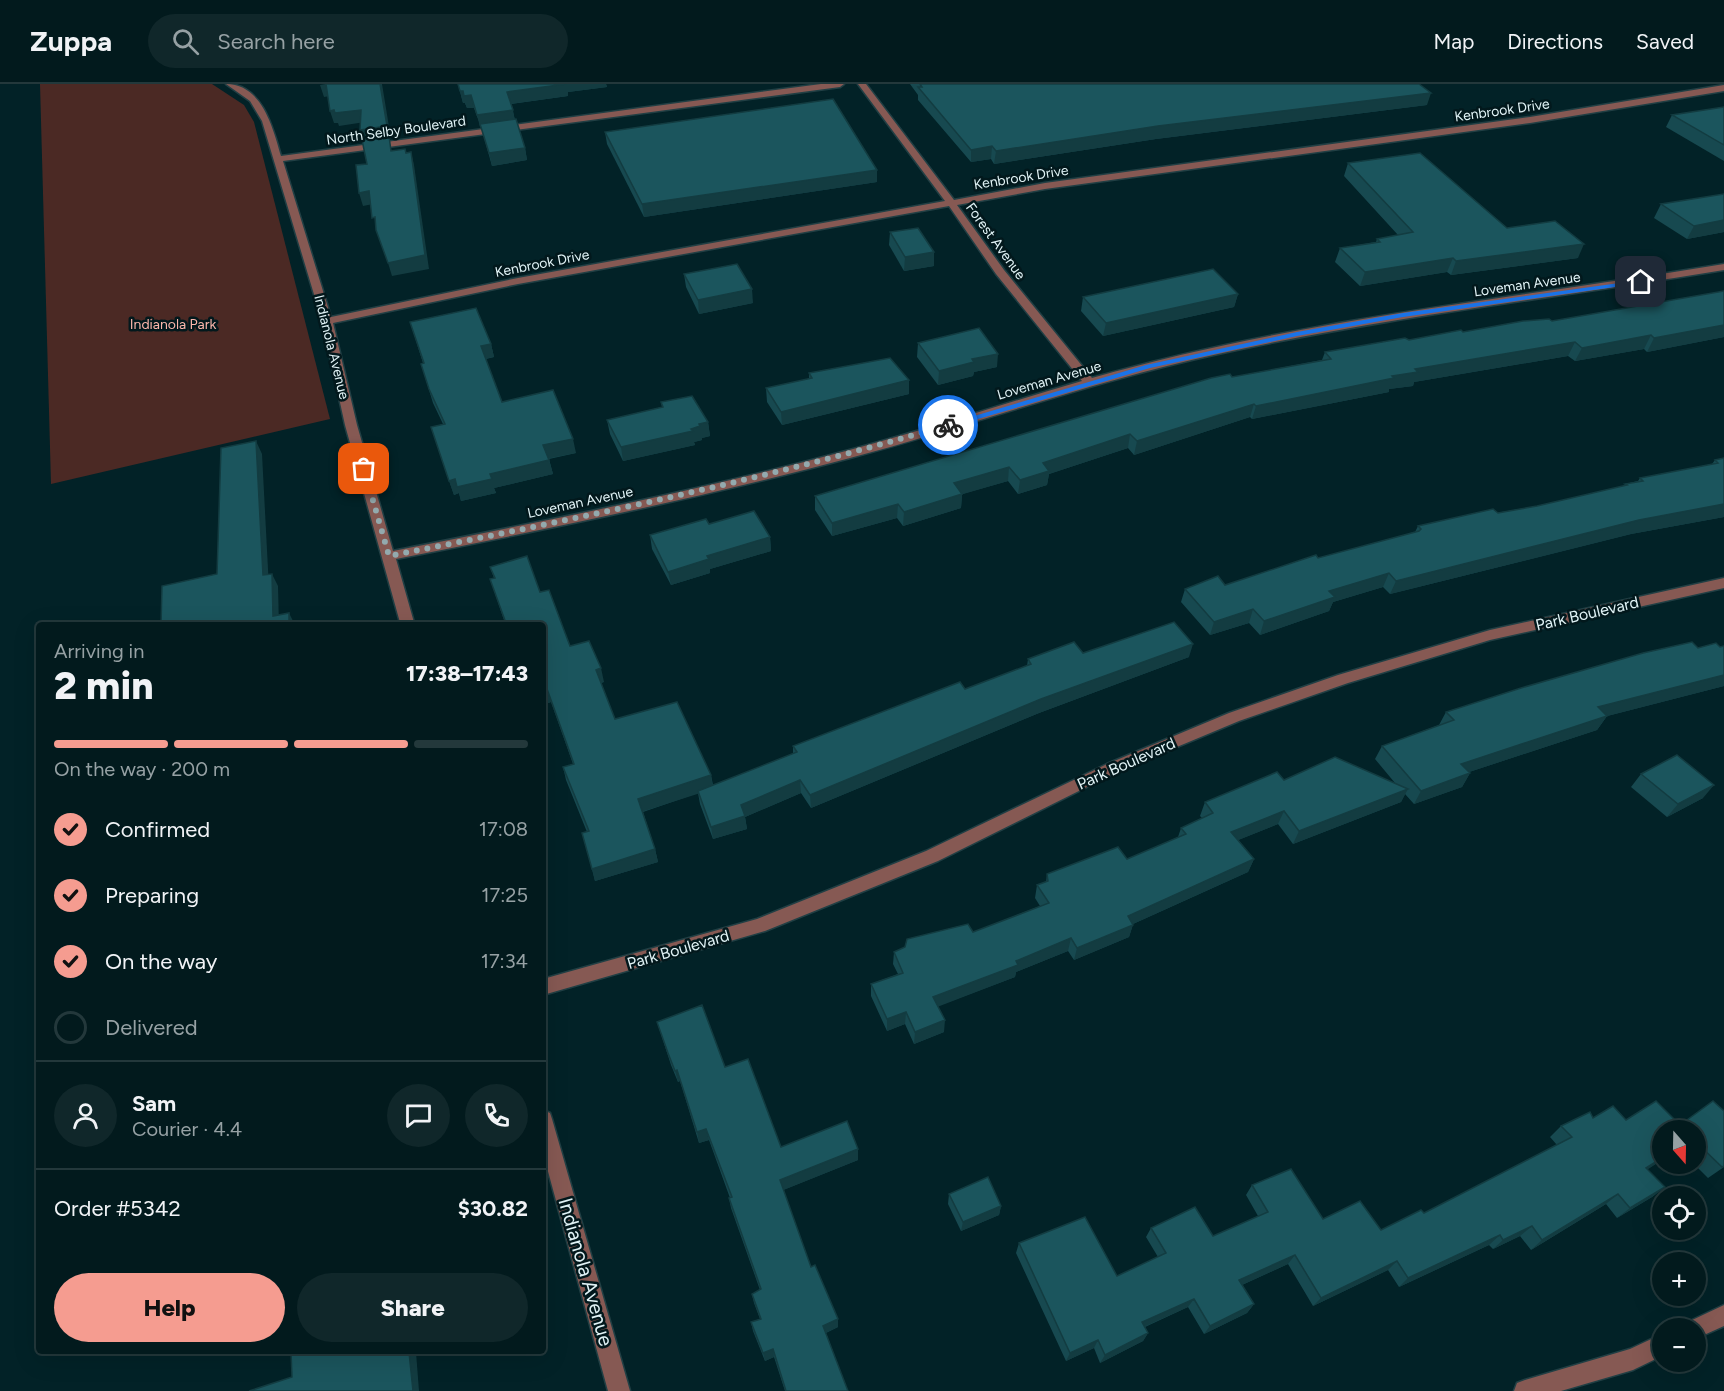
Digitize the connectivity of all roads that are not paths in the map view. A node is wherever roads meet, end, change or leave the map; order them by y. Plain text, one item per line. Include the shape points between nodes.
1 (230, 84) edge
2 (840, 84) edge
3 (862, 84) edge
4 (1724, 88) edge
5 (278, 159) junction
6 (951, 202) junction
7 (1724, 267) edge
8 (327, 321) junction
9 (1090, 383) junction
10 (389, 556) junction
11 (1724, 582) edge
12 (407, 622) edge
13 (546, 986) edge
14 (546, 1130) edge
15 (1724, 1315) edge
16 (1706, 1324) edge
17 (1652, 1350) edge
18 (619, 1391) edge
19 (1525, 1391) edge

1 - 5 street, Indianola Avenue via 253,99 261,110
2 - 5 street, North Selby Boulevard
3 - 6 street, Forest Avenue
4 - 6 street, Kenbrook Drive via 1530,120
5 - 8 street, Indianola Avenue
6 - 8 street, Kenbrook Drive via 518,281
6 - 9 street, Forest Avenue via 1000,272
7 - 9 street, Loveman Avenue via 1297,334
8 - 10 street, Indianola Avenue via 351,425
9 - 10 street, Loveman Avenue via 713,489
10 - 12 street, Indianola Avenue
11 - 13 street, Park Boulevard via 1490,635 1321,686 1112,768 932,856 759,926
14 - 18 street, Indianola Avenue
15 - 16 street
17 - 19 street

